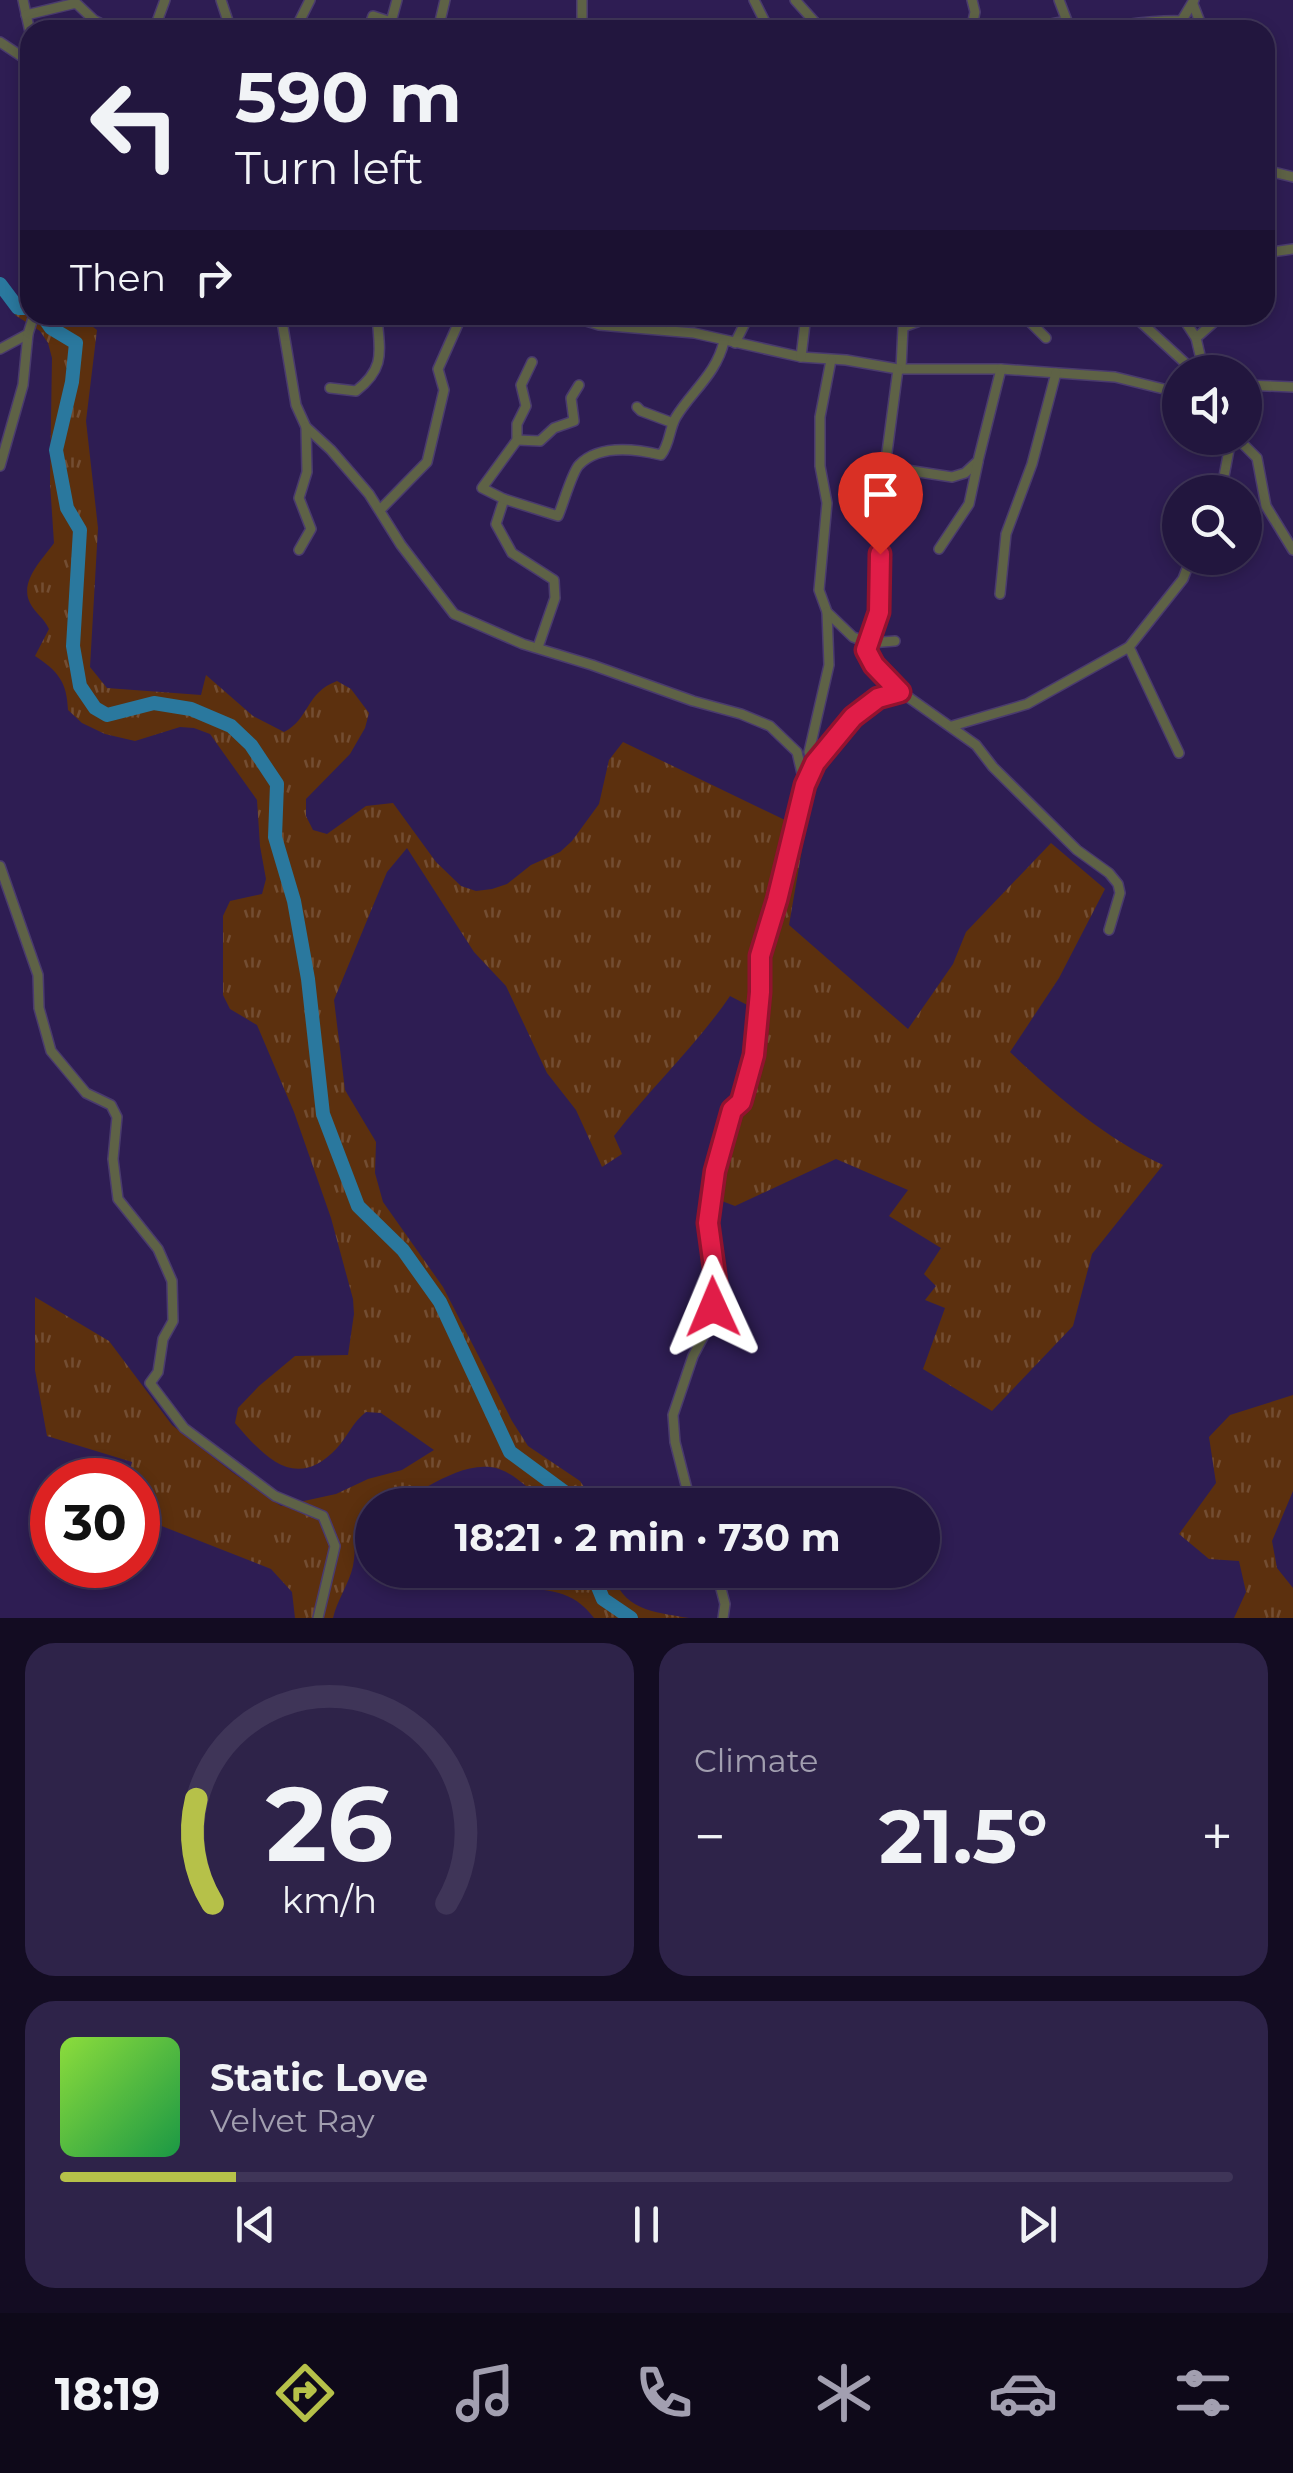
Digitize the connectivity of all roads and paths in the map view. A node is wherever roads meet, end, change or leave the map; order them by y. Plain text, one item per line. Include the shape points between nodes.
1 (24, 0) edge
2 (795, 0) edge
3 (1060, 0) edge
4 (26, 15) junction
5 (27, 20) edge
6 (94, 20) edge
7 (813, 20) edge
8 (1067, 20) edge
9 (31, 325) edge
10 (283, 325) edge
11 (378, 325) edge
12 (457, 325) edge
13 (599, 325) edge
14 (663, 325) edge
15 (742, 325) edge
16 (805, 325) edge
17 (908, 325) edge
18 (1033, 325) edge
19 (1144, 325) edge
20 (1188, 325) edge
21 (1211, 325) edge
22 (661, 330) junction
23 (28, 334) junction
24 (1046, 338) dead end
25 (1196, 338) junction
26 (730, 342) junction
27 (0, 349) edge
28 (1177, 355) edge
29 (1200, 355) edge
30 (801, 357) junction
31 (832, 360) junction
32 (532, 362) dead end
33 (900, 369) junction
34 (1000, 369) junction
35 (1056, 373) junction
36 (579, 385) dead end
37 (1262, 386) edge
38 (1293, 387) edge
39 (330, 388) dead end
40 (1162, 390) edge
41 (637, 407) dead end
42 (673, 423) junction
43 (306, 427) junction
44 (518, 440) junction
45 (1255, 455) edge
46 (978, 461) junction
47 (0, 466) edge
48 (887, 467) junction
49 (504, 500) junction
50 (380, 510) junction
51 (939, 549) dead end
52 (299, 550) dead end
53 (1293, 550) edge
54 (1185, 575) edge
55 (1000, 594) dead end
56 (827, 612) junction
57 (895, 642) dead end
58 (870, 644) junction
59 (538, 647) junction
60 (1128, 647) junction
61 (900, 692) junction
62 (952, 726) junction
63 (1179, 752) dead end
64 (815, 763) junction
65 (805, 785) junction
66 (0, 866) edge
67 (1109, 930) dead end
68 (687, 1488) edge
69 (721, 1588) edge
70 (318, 1618) edge
71 (723, 1618) edge

1 - 4 street
2 - 7 street
3 - 8 street
4 - 5 street
4 - 6 street via 76,3
9 - 23 street
10 - 43 street
11 - 39 street via 380,365 373,378 356,391
12 - 50 street via 438,368 444,390 427,462
13 - 22 street
14 - 22 street
15 - 26 street
16 - 30 street
17 - 33 street via 902,327
18 - 24 street
19 - 28 street
20 - 25 street
21 - 25 street
22 - 26 street
23 - 27 street
23 - 47 street via 24,385
25 - 29 street
26 - 30 street
26 - 42 street
30 - 31 street
31 - 33 street
31 - 56 street via 818,440 827,503 818,590
32 - 44 street via 520,385 526,406
33 - 34 street
33 - 48 street
34 - 35 street
34 - 46 street
35 - 40 street
35 - 55 street via 1006,534
36 - 44 street via 571,398 574,421 540,442
37 - 38 street
41 - 42 street
42 - 49 street via 662,456 608,451 578,464 558,516
43 - 50 street
43 - 52 street via 300,498 311,529
44 - 49 street via 482,488
45 - 53 street via 1266,506
46 - 48 street via 952,477
46 - 51 street via 970,504
48 - 58 street via 879,512 879,612
49 - 59 street via 496,524 502,538 554,580 555,598
50 - 59 street via 454,614
54 - 60 street
56 - 58 street
56 - 64 street via 830,665 809,752
57 - 58 street
58 - 61 street via 866,650 874,665
59 - 65 street via 770,726 798,752
60 - 62 street via 1027,704
60 - 63 street
61 - 62 street
61 - 64 street via 878,698 853,717
62 - 67 street via 1076,850 1109,872 1120,893
64 - 65 street
65 - 68 street via 760,956 754,1055 715,1171 708,1223 713,1307 673,1415
66 - 70 street via 38,975 52,1052 86,1092 111,1106 118,1199 158,1249 172,1281 174,1321 150,1384 184,1428 275,1496 323,1516 335,1546
69 - 71 street

